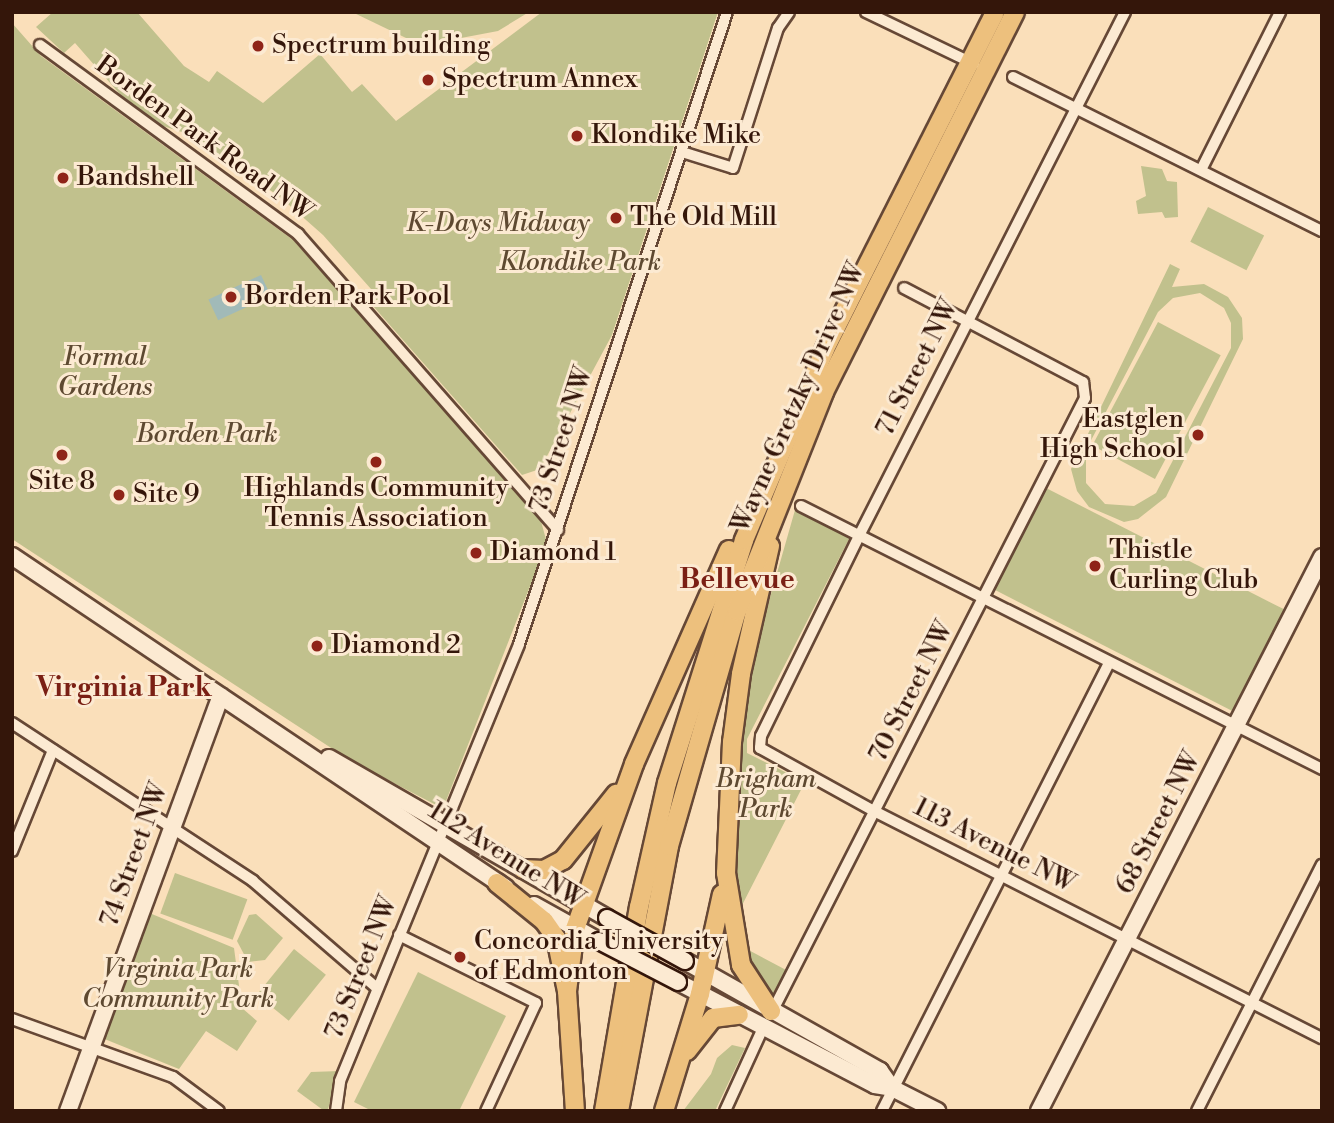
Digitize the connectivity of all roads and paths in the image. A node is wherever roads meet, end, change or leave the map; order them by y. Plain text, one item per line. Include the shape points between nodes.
1 (727, 12) edge
2 (789, 12) edge
3 (866, 12) edge
4 (995, 12) edge
5 (1015, 12) edge
6 (1125, 12) edge
7 (1280, 12) edge
8 (40, 45) dead end
9 (978, 66) junction
10 (1013, 77) dead end
11 (1077, 107) junction
12 (682, 152) junction
13 (1201, 170) junction
14 (1322, 231) edge
15 (904, 288) dead end
16 (967, 321) junction
17 (769, 477) junction
18 (783, 489) junction
19 (801, 506) dead end
20 (558, 530) junction
21 (860, 534) junction
22 (12, 556) edge
23 (1322, 557) edge
24 (985, 599) junction
25 (1109, 663) junction
26 (221, 696) junction
27 (12, 723) edge
28 (1236, 726) junction
29 (760, 748) joint
30 (53, 750) junction
31 (634, 764) junction
32 (1322, 769) edge
33 (876, 812) junction
34 (446, 825) junction
35 (171, 827) junction
36 (438, 844) junction
37 (12, 851) edge
38 (1322, 865) edge
39 (523, 869) junction
40 (726, 873) junction
41 (1001, 875) junction
42 (497, 883) junction
43 (584, 905) junction
44 (575, 929) junction
45 (399, 935) junction
46 (1127, 939) junction
47 (705, 973) junction
48 (377, 988) junction
49 (566, 991) junction
50 (700, 994) junction
51 (1252, 1003) junction
52 (739, 1015) junction
53 (769, 1017) junction
54 (12, 1019) edge
55 (1322, 1038) edge
56 (92, 1047) junction
57 (674, 1076) junction
58 (892, 1088) junction
59 (68, 1111) edge
60 (219, 1111) edge
61 (336, 1111) edge
62 (486, 1111) edge
63 (575, 1111) edge
64 (604, 1111) edge
65 (619, 1111) edge
66 (664, 1111) edge
67 (724, 1111) edge
68 (881, 1111) edge
69 (937, 1111) edge
70 (1039, 1111) edge
71 (1197, 1111) edge

1 - 12 street, 73 Street NW
2 - 12 street via 778,29 733,168
3 - 9 street
4 - 9 main road, Wayne Gretzky Drive NW
5 - 9 main road, Wayne Gretzky Drive NW
6 - 11 street, 71 Street NW
7 - 13 street
8 - 20 street, Borden Park Road NW via 298,234
9 - 17 main road, Wayne Gretzky Drive NW via 825,349
9 - 18 main road, Wayne Gretzky Drive NW
10 - 11 street
11 - 13 street
11 - 16 street, 71 Street NW
12 - 20 street, 73 Street NW
13 - 14 street
15 - 16 street
16 - 21 street, 71 Street NW
16 - 24 street, 70 Street NW via 1083,382 1086,390
17 - 31 main road via 737,531
17 - 64 main road, Wayne Gretzky Drive NW via 718,615 667,783 639,907
18 - 40 main road via 741,674 732,742
18 - 65 main road, Wayne Gretzky Drive NW via 737,611 685,785 655,909
19 - 21 street
20 - 34 street, 73 Street NW via 519,644
21 - 24 street
21 - 29 street, 71 Street NW via 761,736
22 - 26 main road, 112 Avenue NW
23 - 28 main road, 68 Street NW
24 - 25 street
24 - 33 street, 70 Street NW
25 - 28 street
25 - 41 street
26 - 34 main road, 112 Avenue NW
26 - 35 main road, 74 Street NW
26 - 36 main road, 112 Avenue NW
27 - 30 street
28 - 32 street
28 - 46 main road, 68 Street NW
29 - 33 street, 113 Avenue NW
30 - 35 street
30 - 37 street
31 - 39 main road via 604,813 563,860 544,870
31 - 43 main road
33 - 41 street, 113 Avenue NW
33 - 53 street, 70 Street NW
34 - 36 street, 73 Street NW
34 - 39 main road, 112 Avenue NW
35 - 48 street via 253,881
35 - 56 main road, 74 Street NW
36 - 42 main road, 112 Avenue NW
36 - 45 street, 73 Street NW
38 - 51 street
39 - 43 main road, 112 Avenue NW
40 - 47 main road
40 - 53 main road via 741,965
41 - 46 street, 113 Avenue NW
41 - 58 street
42 - 44 main road, 112 Avenue NW
42 - 49 main road via 550,928 560,950
43 - 44 main road
43 - 47 main road, 112 Avenue NW, bridge
44 - 49 main road
44 - 50 main road, 112 Avenue NW, bridge
45 - 48 street, 73 Street NW
45 - 62 street via 536,1003
46 - 51 street, 113 Avenue NW
46 - 70 main road, 68 Street NW
47 - 50 main road
47 - 53 main road, 112 Avenue NW
48 - 61 street, 73 Street NW via 340,1081
49 - 63 main road
50 - 52 main road, 112 Avenue NW
50 - 57 main road
51 - 55 street, 113 Avenue NW
51 - 71 street
52 - 53 main road, 112 Avenue NW
52 - 57 main road via 719,1015 709,1021 694,1038
53 - 58 main road, 112 Avenue NW via 880,1071
53 - 67 street, 70 Street NW
54 - 56 street
56 - 59 main road, 74 Street NW
56 - 60 street via 173,1077
57 - 66 main road
58 - 68 street
58 - 69 main road, 112 Avenue NW

